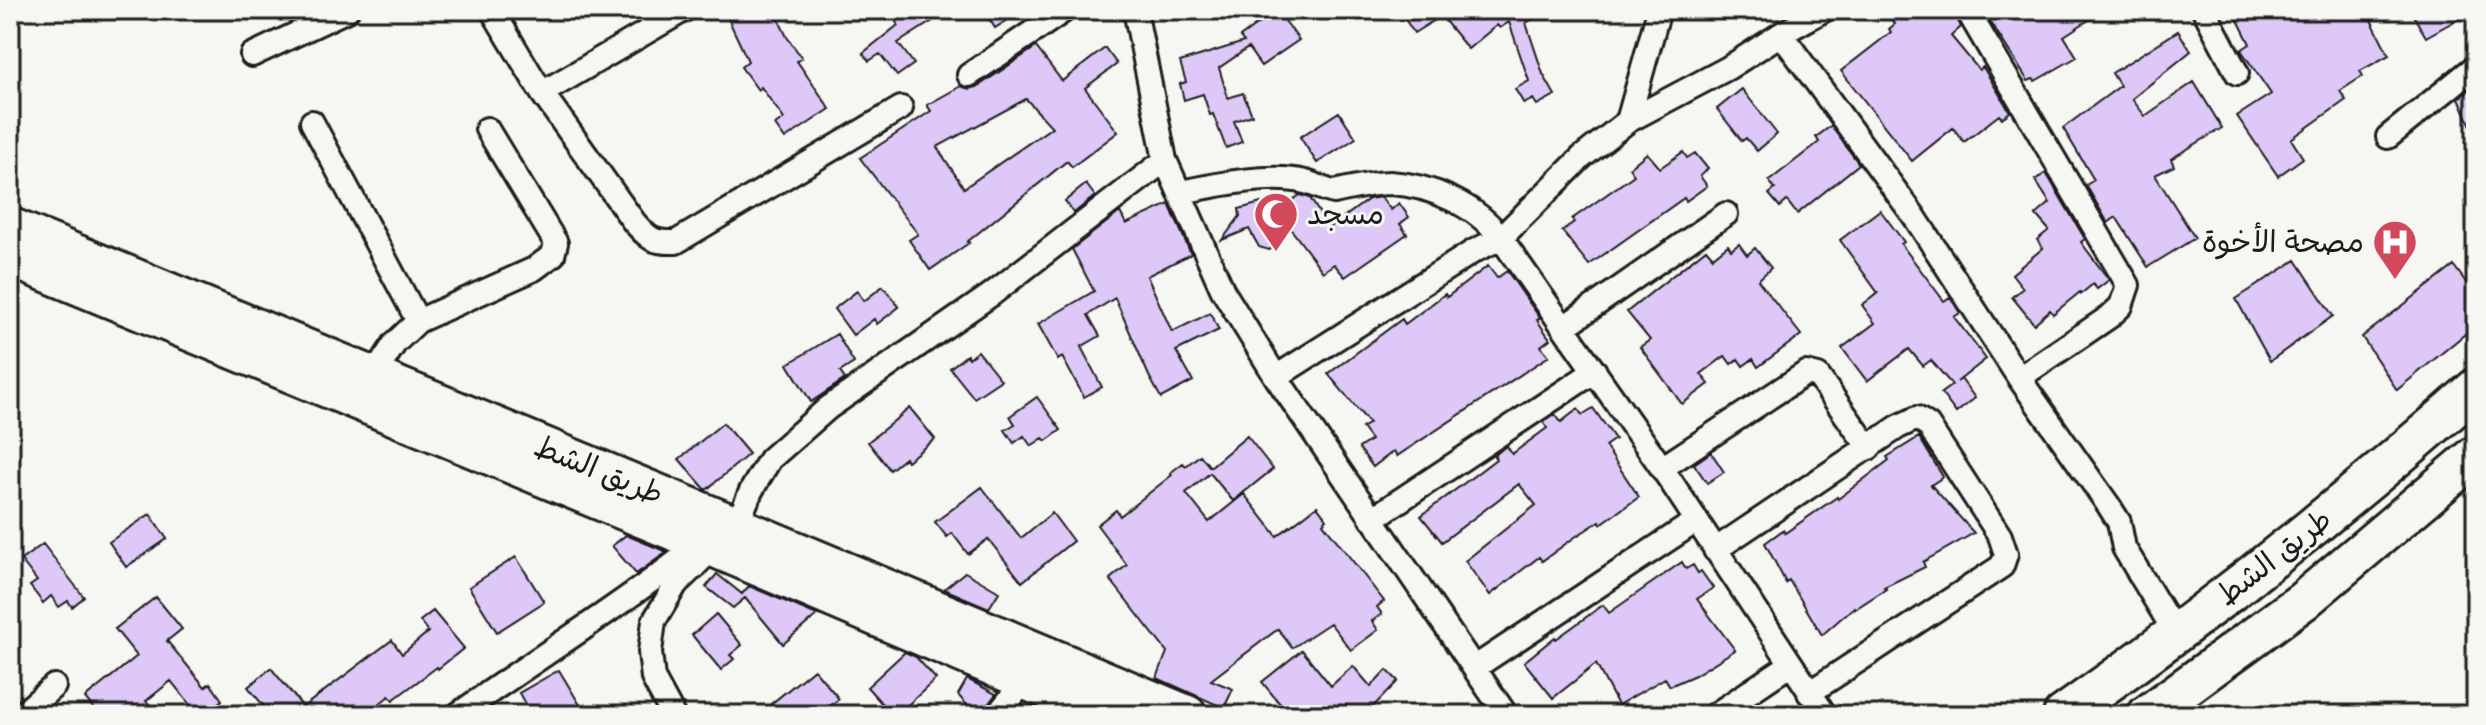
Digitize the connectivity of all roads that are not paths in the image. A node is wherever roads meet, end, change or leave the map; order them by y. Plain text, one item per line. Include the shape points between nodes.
1 (347, 10) edge
2 (492, 10) edge
3 (684, 10) edge
4 (1065, 10) edge
5 (1135, 10) edge
6 (1659, 10) edge
7 (1824, 10) edge
8 (1967, 10) edge
9 (2204, 10) edge
10 (1781, 34) junction
11 (252, 55) dead end
12 (2476, 66) edge
13 (2237, 73) dead end
14 (969, 75) dead end
15 (542, 93) junction
16 (901, 108) dead end
17 (1628, 121) junction
18 (312, 122) dead end
19 (487, 129) dead end
20 (2388, 137) dead end
21 (1165, 160) junction
22 (1181, 192) junction
23 (1726, 214) dead end
24 (10, 227) edge
25 (1501, 238) junction
26 (10, 257) edge
27 (418, 321) junction
28 (1564, 327) junction
29 (1595, 371) junction
30 (1276, 377) junction
31 (372, 378) junction
32 (2019, 378) junction
33 (2476, 388) edge
34 (1869, 448) junction
35 (2476, 455) edge
36 (1662, 468) junction
37 (1372, 519) junction
38 (1696, 521) junction
39 (715, 547) junction
40 (1715, 550) junction
41 (2188, 625) junction
42 (2229, 655) junction
43 (1791, 664) junction
44 (1474, 668) junction
45 (1021, 679) junction
46 (54, 686) dead end
47 (1809, 693) junction
48 (21, 715) edge
49 (457, 715) edge
50 (673, 715) edge
51 (997, 715) edge
52 (1108, 715) edge
53 (1187, 715) edge
54 (1506, 715) edge
55 (1715, 715) edge
56 (1825, 715) edge
57 (2063, 715) edge
58 (2147, 715) edge

1 - 11 street
2 - 15 street
3 - 15 street
4 - 14 street
5 - 21 street
6 - 17 street
7 - 10 street
8 - 32 street via 2128,285 2121,306 2109,317
9 - 13 street
10 - 17 street
10 - 32 street via 1914,216
12 - 20 street
15 - 16 street via 634,222 648,238 662,242 676,242
17 - 25 street via 1582,157
18 - 27 street
19 - 27 street via 556,243 553,255 534,269
21 - 22 street
21 - 39 street via 992,294 800,431 770,459
22 - 25 street via 1273,180 1305,182 1334,192 1395,183 1453,200
22 - 30 street via 1223,291
23 - 28 street
24 - 31 highway, طريق الشط
25 - 28 street
25 - 30 street
26 - 39 highway, طريق الشط
27 - 31 street via 395,343
28 - 29 street
29 - 36 street
29 - 37 street
30 - 37 street
31 - 39 highway, طريق الشط
32 - 41 street via 2114,514 2124,548
33 - 41 highway, طريق الشط via 2348,499
34 - 36 street via 1818,376 1806,373
34 - 40 street
34 - 47 street via 1917,418 1928,425 2000,536 2006,554 1991,576
35 - 42 highway, طريق الشط via 2303,601
36 - 38 street
37 - 44 street
38 - 40 street
38 - 44 street
39 - 45 highway, طريق الشط
39 - 49 street via 679,560
39 - 50 street via 676,584 654,621 653,678
39 - 53 highway, طريق الشط
40 - 43 street
41 - 42 highway
41 - 57 highway, طريق الشط
42 - 58 highway, طريق الشط
43 - 47 street
43 - 55 street
44 - 54 street
45 - 51 street
45 - 52 highway, طريق الشط
46 - 48 street
47 - 56 street

